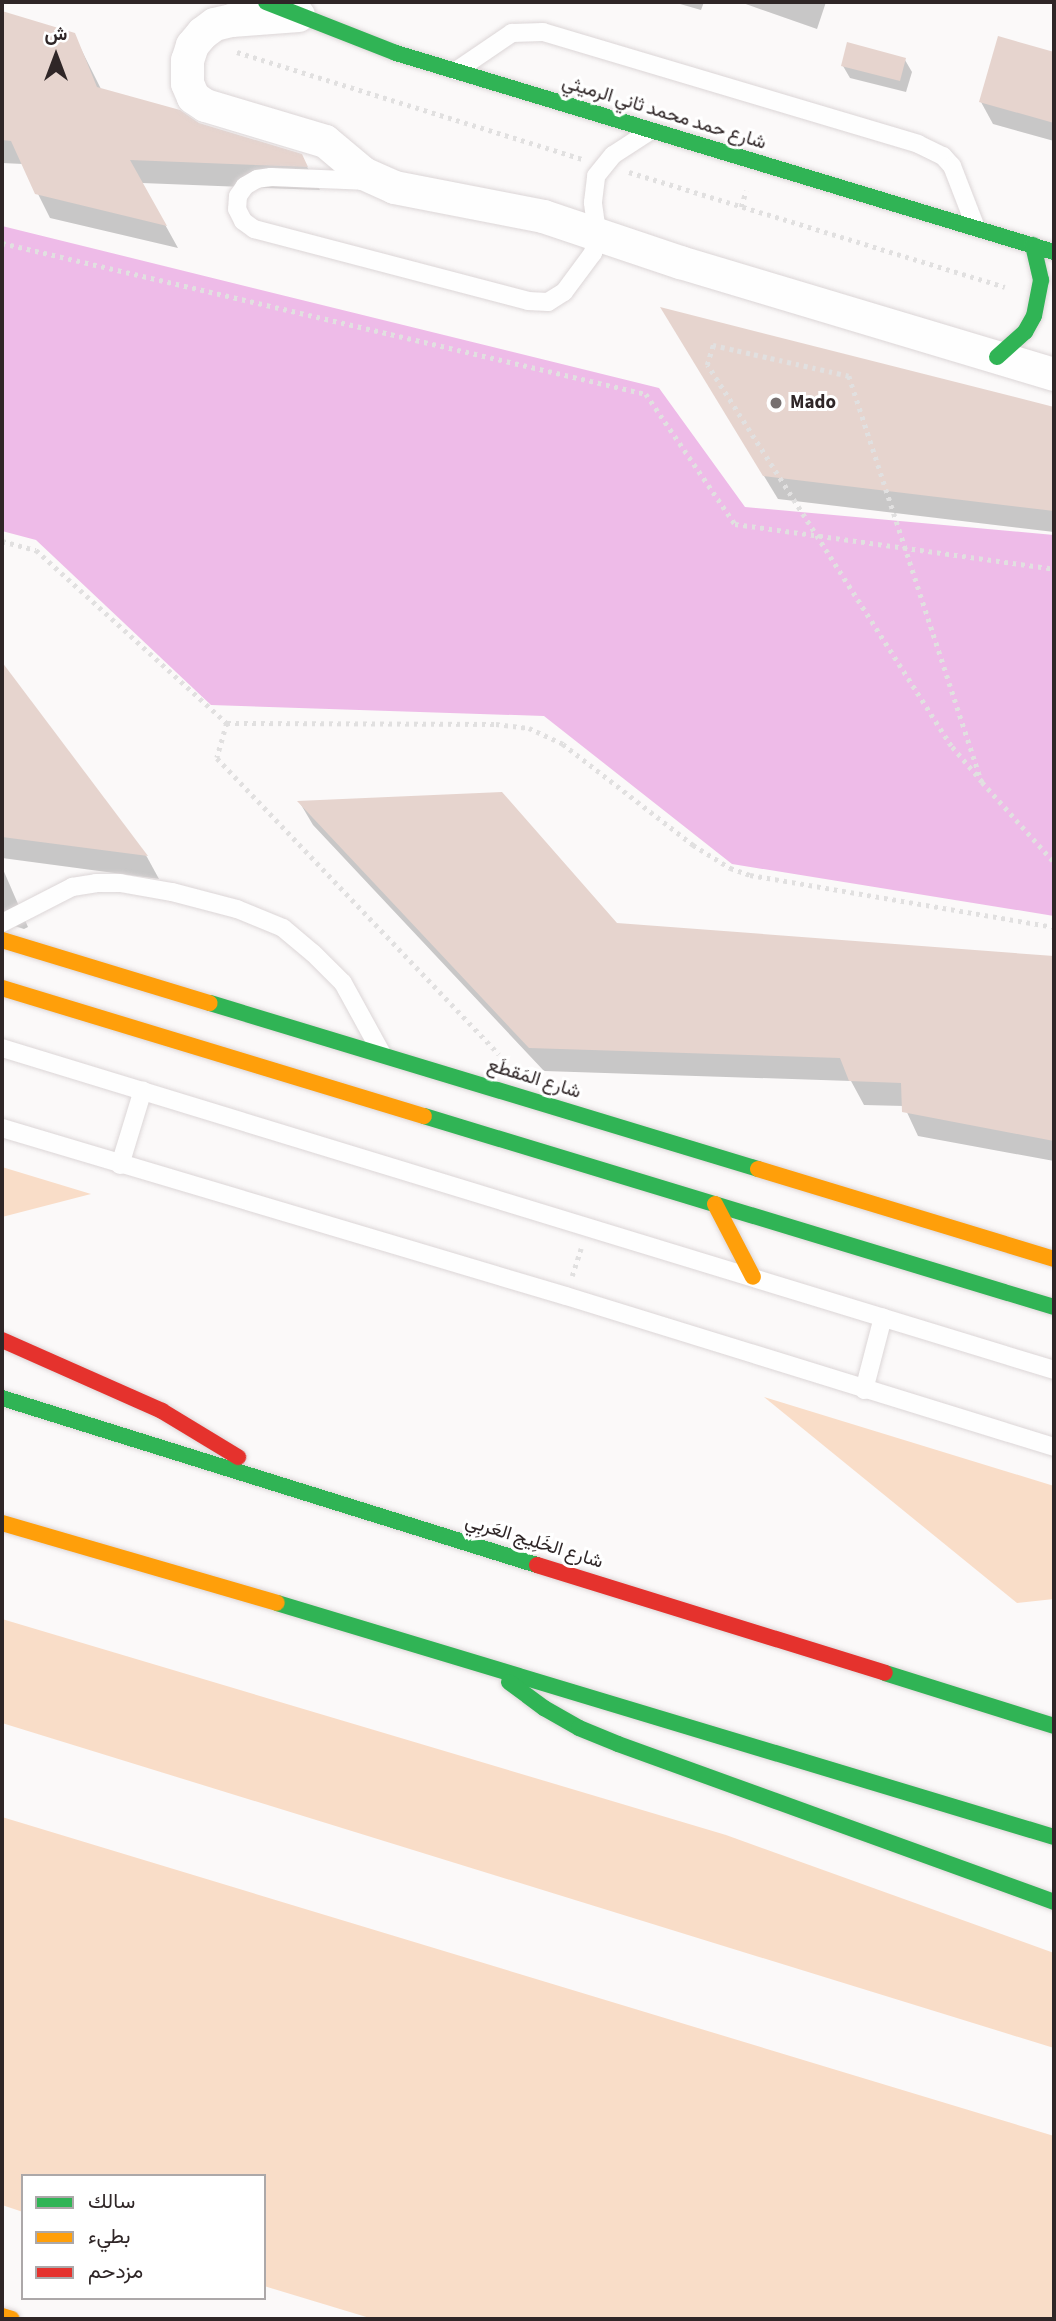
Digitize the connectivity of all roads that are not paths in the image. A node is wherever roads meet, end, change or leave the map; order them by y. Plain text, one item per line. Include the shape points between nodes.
1 (267, 2) edge
2 (298, 15) junction
3 (455, 71) junction
4 (650, 131) junction
5 (377, 181) junction
6 (976, 228) junction
7 (597, 232) junction
8 (1033, 245) junction
9 (1054, 251) edge
10 (997, 357) junction
11 (1054, 374) edge
12 (2, 923) edge
13 (2, 940) edge
14 (2, 988) edge
15 (2, 1048) edge
16 (383, 1055) junction
17 (143, 1090) junction
18 (2, 1128) edge
19 (120, 1165) junction
20 (715, 1204) junction
21 (1054, 1259) edge
22 (753, 1277) junction
23 (1054, 1307) edge
24 (883, 1317) junction
25 (2, 1340) edge
26 (1054, 1370) edge
27 (864, 1390) junction
28 (2, 1398) edge
29 (1054, 1447) edge
30 (274, 1482) junction
31 (2, 1523) edge
32 (481, 1662) junction
33 (1054, 1726) edge
34 (1054, 1837) edge
35 (1054, 1902) edge
36 (2, 2316) edge
37 (12, 2319) edge

1 - 2 main road, شارع حمد محمد ثاني الرميثي
2 - 3 main road, شارع حمد محمد ثاني الرميثي
2 - 5 street via 231,20 208,28 192,45 187,60 189,90 205,105 325,141
3 - 4 main road, شارع حمد محمد ثاني الرميثي
3 - 6 lane via 512,33 543,32 932,149 952,166
4 - 6 main road, شارع حمد محمد ثاني الرميثي
4 - 7 lane via 613,155 596,176
5 - 7 street
5 - 7 lane via 271,177 245,186 237,209 254,229 538,302 564,292 589,261
6 - 8 main road, شارع حمد محمد ثاني الرميثي
7 - 10 street via 680,262
8 - 9 main road, شارع حمد محمد ثاني الرميثي
8 - 10 main road via 1041,280 1034,316 1025,332
10 - 11 street
12 - 16 lane via 72,887 96,883 172,892 237,909 283,928 343,983
13 - 16 main road, شارع المَقطَع
14 - 20 main road via 698,1192
15 - 17 lane
16 - 21 main road, شارع المَقطَع via 708,1160
17 - 19 lane
17 - 22 lane
18 - 19 lane
19 - 27 lane via 566,1296
20 - 22 main road
20 - 23 main road
22 - 24 lane
24 - 26 lane
24 - 27 lane
25 - 30 main road via 162,1411
27 - 29 lane
28 - 30 main road, شارع الخَلِيج العَربِي
30 - 33 main road, شارع الخَلِيج العَربِي
31 - 32 main road
32 - 34 main road
32 - 35 main road via 579,1728
36 - 37 main road

